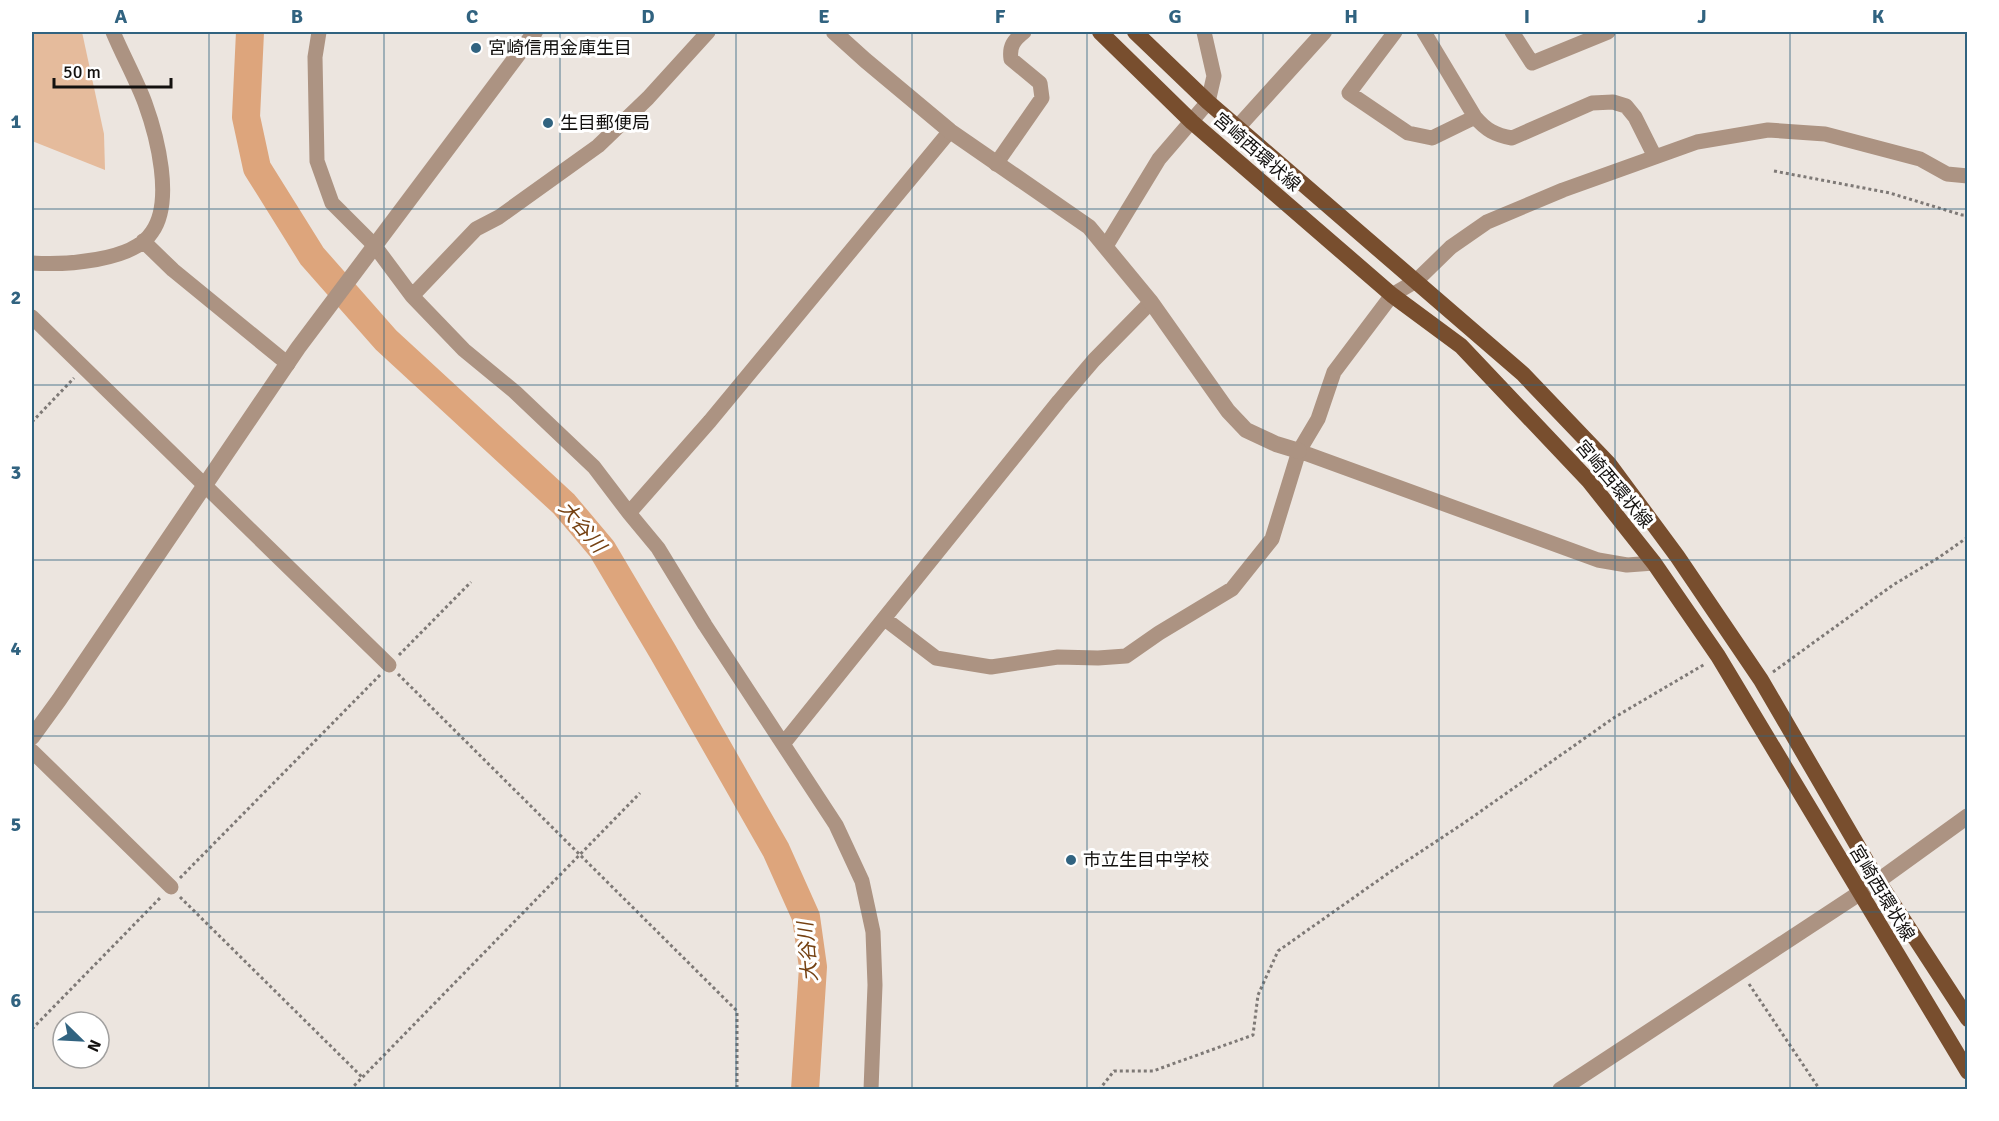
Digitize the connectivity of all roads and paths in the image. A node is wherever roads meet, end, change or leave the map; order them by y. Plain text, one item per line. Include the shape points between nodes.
1 (114, 32) edge
2 (319, 32) edge
3 (535, 32) edge
4 (708, 32) edge
5 (834, 32) edge
6 (1024, 32) edge
7 (1100, 32) edge
8 (1135, 32) edge
9 (1204, 32) edge
10 (1324, 32) edge
11 (1395, 32) edge
12 (1424, 32) edge
13 (1512, 32) edge
14 (1608, 32) edge
15 (1208, 102) junction
16 (1475, 117) junction
17 (1192, 122) junction
18 (1238, 127) junction
19 (950, 131) junction
20 (1655, 157) junction
21 (996, 164) junction
22 (1774, 171) dead end
23 (1968, 176) edge
24 (1968, 215) edge
25 (143, 241) junction
26 (374, 245) junction
27 (1106, 246) junction
28 (32, 263) edge
29 (1416, 281) junction
30 (1392, 295) junction
31 (412, 296) junction
32 (1151, 302) junction
33 (32, 317) edge
34 (288, 364) junction
35 (84, 368) junction
36 (32, 422) edge
37 (1299, 451) junction
38 (205, 486) junction
39 (629, 513) junction
40 (1968, 537) edge
41 (1654, 563) junction
42 (471, 582) dead end
43 (885, 619) junction
44 (1718, 656) junction
45 (389, 665) junction
46 (1761, 680) junction
47 (32, 737) edge
48 (783, 744) junction
49 (32, 751) edge
50 (640, 793) dead end
51 (1968, 816) edge
52 (578, 855) junction
53 (1878, 881) junction
54 (171, 887) junction
55 (1858, 892) junction
56 (1739, 971) junction
57 (1968, 1019) edge
58 (32, 1029) edge
59 (1968, 1072) edge
60 (362, 1077) junction
61 (350, 1089) edge
62 (737, 1089) edge
63 (871, 1089) edge
64 (1099, 1089) edge
65 (1560, 1089) edge
66 (1820, 1089) edge

1 - 25 street via 145,103 160,162 161,211 152,233
2 - 26 street via 315,57 317,161 332,203
3 - 26 street
4 - 31 street via 598,146 499,217 476,229
5 - 19 street
6 - 21 street via 1012,43 1011,59 1040,83 1042,98
7 - 17 main road, 宮崎西環状線
8 - 15 main road, 宮崎西環状線
9 - 15 street via 1214,76
10 - 18 street
11 - 16 street via 1348,93 1408,134 1432,138
12 - 16 street
13 - 14 street via 1532,63
15 - 17 street
15 - 18 main road, 宮崎西環状線
16 - 20 street via 1485,129 1512,138 1592,103 1613,102 1626,106 1635,117
17 - 27 street via 1160,159
17 - 30 main road, 宮崎西環状線
18 - 29 main road, 宮崎西環状線
19 - 21 street
19 - 39 street
20 - 23 street via 1697,142 1768,130 1825,134 1920,159 1947,174
20 - 29 street via 1487,222 1452,247
21 - 27 street via 1089,226
22 - 24 path via 1890,193
25 - 28 street via 99,260
25 - 34 street
26 - 31 street
26 - 34 street
27 - 32 street
29 - 30 street
29 - 46 main road, 宮崎西環状線 via 1523,374 1609,464
30 - 37 street via 1334,372 1318,419
30 - 41 main road, 宮崎西環状線 via 1461,346 1589,482
31 - 39 street via 464,350 594,467
32 - 37 street via 1228,411 1246,430
32 - 43 street via 1059,401
33 - 35 street
34 - 38 street
35 - 36 path
35 - 38 street
37 - 41 street via 1598,560 1627,565
37 - 43 street via 1272,539 1232,589 1126,656 1058,657 991,667 936,658
38 - 45 street
38 - 47 street
39 - 48 street via 658,548
40 - 46 path via 1893,585
41 - 44 main road, 宮崎西環状線
42 - 45 path
43 - 48 street
44 - 55 main road, 宮崎西環状線
44 - 64 path via 1615,717 1278,951 1258,995 1252,1035 1153,1071 1114,1071
45 - 52 path
45 - 54 path
46 - 53 main road, 宮崎西環状線
48 - 63 street via 836,825 862,881 874,943
49 - 54 street
50 - 52 path
51 - 53 street
52 - 60 path
52 - 62 path via 737,1011
53 - 55 street
53 - 57 main road, 宮崎西環状線
54 - 58 path
54 - 60 path
55 - 56 street
55 - 59 main road, 宮崎西環状線
56 - 65 street
56 - 66 path
60 - 61 path

